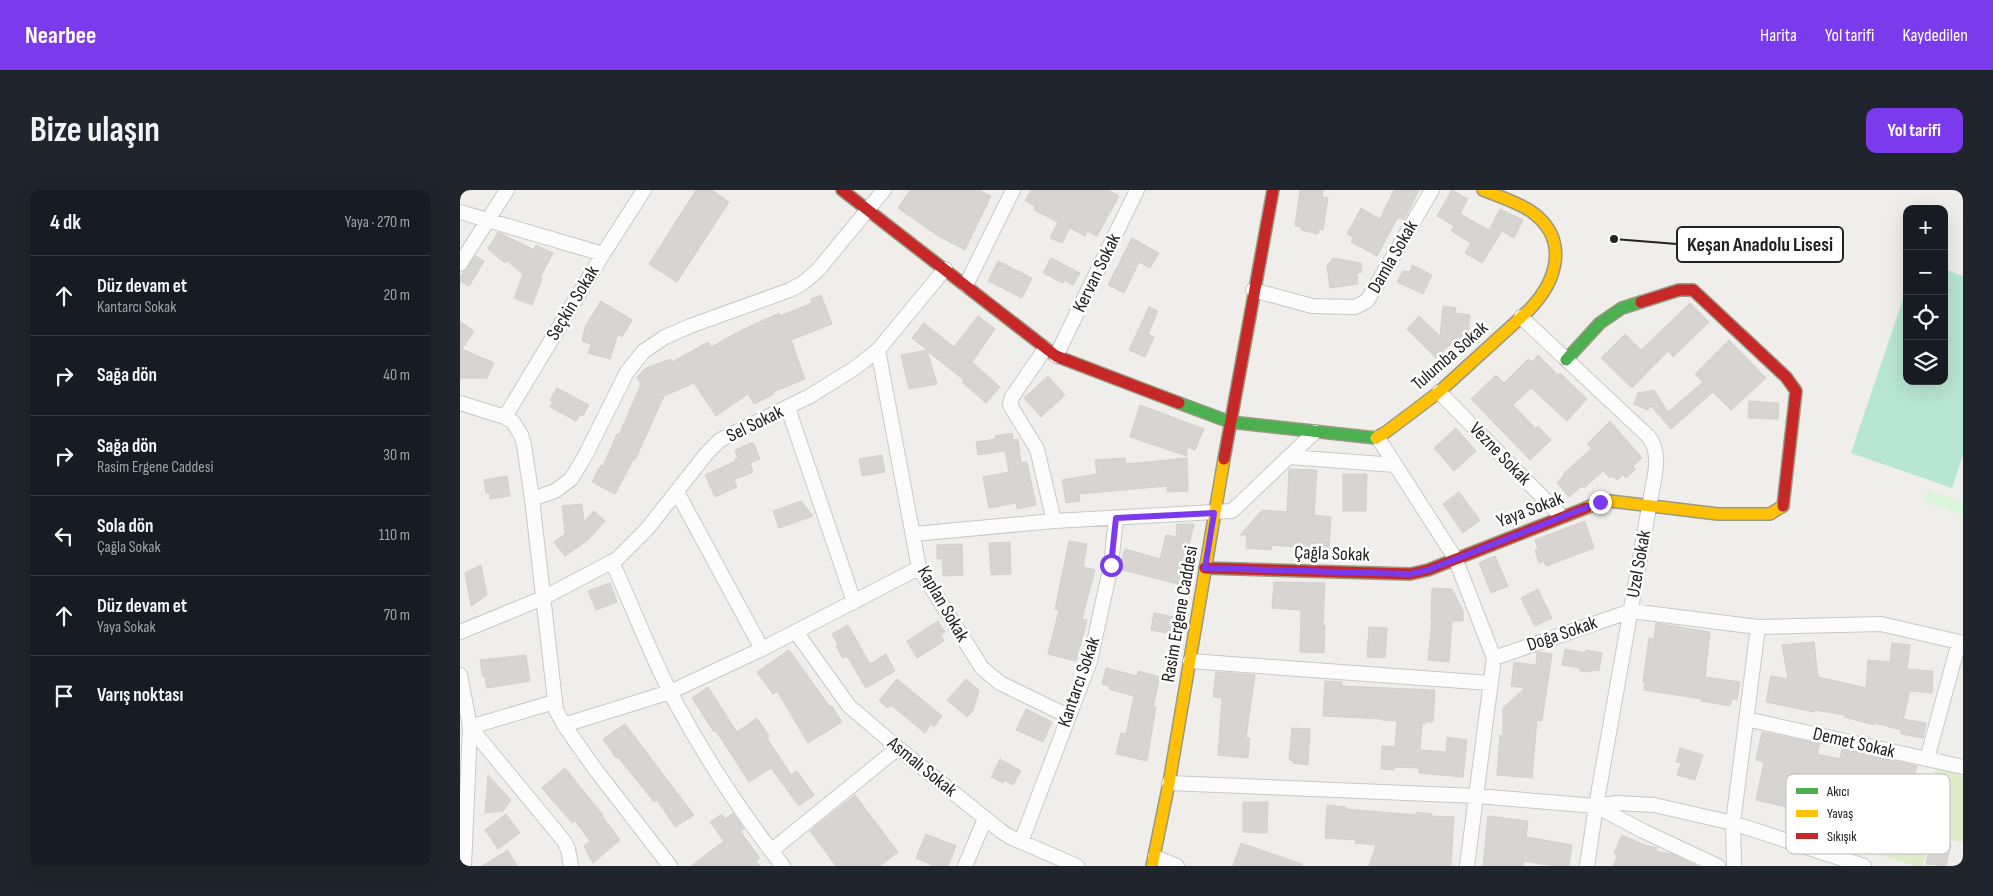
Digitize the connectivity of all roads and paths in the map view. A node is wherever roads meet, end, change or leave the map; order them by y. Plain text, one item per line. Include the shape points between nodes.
1 (507, 190) edge
2 (644, 190) edge
3 (842, 190) edge
4 (884, 190) edge
5 (1013, 190) edge
6 (1137, 190) edge
7 (1432, 190) edge
8 (1483, 190) edge
9 (1270, 191) edge
10 (868, 210) junction
11 (460, 212) edge
12 (487, 221) junction
13 (603, 254) junction
14 (460, 264) edge
15 (945, 269) junction
16 (966, 285) junction
17 (1253, 290) junction
18 (1521, 317) junction
19 (878, 350) junction
20 (1051, 352) junction
21 (1566, 360) junction
22 (1439, 392) junction
23 (460, 404) edge
24 (788, 408) junction
25 (505, 417) junction
26 (1230, 422) junction
27 (1315, 432) junction
28 (1378, 438) junction
29 (1289, 457) junction
30 (1395, 465) junction
31 (677, 492) junction
32 (532, 499) junction
33 (1649, 507) junction
34 (1214, 513) junction
35 (1561, 516) junction
36 (1116, 518) junction
37 (1054, 521) junction
38 (914, 534) junction
39 (1455, 558) junction
40 (612, 562) junction
41 (919, 568) junction
42 (1205, 568) junction
43 (543, 598) junction
44 (854, 602) junction
45 (1631, 611) junction
46 (1758, 627) junction
47 (460, 632) edge
48 (796, 632) junction
49 (1961, 642) edge
50 (762, 649) junction
51 (1494, 658) junction
52 (1190, 661) junction
53 (460, 674) edge
54 (1490, 683) junction
55 (670, 692) junction
56 (554, 702) junction
57 (1068, 716) junction
58 (1746, 719) junction
59 (564, 725) junction
60 (470, 727) junction
61 (460, 738) edge
62 (898, 748) junction
63 (1927, 759) junction
64 (1963, 767) edge
65 (1168, 783) junction
66 (1477, 796) junction
67 (1596, 806) junction
68 (985, 819) junction
69 (1733, 823) junction
70 (1786, 840) edge
71 (1021, 842) junction
72 (771, 850) junction
73 (1827, 854) edge
74 (1153, 862) edge
75 (464, 866) edge
76 (571, 866) edge
77 (670, 866) edge
78 (783, 866) edge
79 (965, 866) edge
80 (1078, 866) edge
81 (1177, 866) edge
82 (1467, 866) edge
83 (1587, 866) edge
84 (1718, 866) edge
85 (1734, 866) edge
86 (1864, 866) edge

1 - 12 street
2 - 13 street, Seçkin Sokak
3 - 10 street
4 - 10 street
5 - 16 street
6 - 20 street, Kervan Sokak
7 - 17 street, Damla Sokak via 1367,301 1362,304 1355,307 1312,306
8 - 18 street, Tulumba Sokak via 1532,212 1546,225 1552,237 1556,255 1552,279 1547,290
9 - 17 street, Rasim Ergene Caddesi
10 - 15 street
10 - 32 street via 818,270 803,283 690,326 644,351 624,378 571,479 556,491
11 - 12 street
12 - 13 street
12 - 14 street
13 - 25 street, Seçkin Sokak
15 - 16 street
15 - 19 street, Sel Sokak
16 - 20 street
17 - 26 street, Rasim Ergene Caddesi
18 - 21 street, Uzel Sokak
18 - 22 street, Tulumba Sokak
19 - 24 street, Sel Sokak via 833,383
19 - 38 street, Kaplan Sokak
20 - 26 street
20 - 37 street, Kervan Sokak via 1012,397 1010,405 1037,449
21 - 33 street, Uzel Sokak via 1652,441 1656,457
21 - 33 street, Yaya Sokak via 1600,323 1622,308 1688,290 1698,294 1794,386 1797,397 1787,498 1781,509 1770,514 1718,514
22 - 28 street, Tulumba Sokak
22 - 35 street, Vezne Sokak
23 - 25 street
24 - 31 street, Sel Sokak via 720,440
24 - 44 street
25 - 32 street via 522,435
26 - 27 street
26 - 34 street, Rasim Ergene Caddesi
27 - 28 street
27 - 29 street
28 - 30 street
29 - 30 street
29 - 34 street via 1232,511
30 - 39 street
31 - 40 street, Sel Sokak via 647,529
31 - 50 street
32 - 43 street
33 - 35 street, Yaya Sokak via 1600,502
33 - 45 street, Uzel Sokak
34 - 36 street
34 - 42 street, Rasim Ergene Caddesi
35 - 39 street, Yaya Sokak
36 - 37 street
36 - 57 street, Kantarcı Sokak via 1111,565 1095,642
37 - 38 street
38 - 41 street, Kaplan Sokak
39 - 42 street, Çağla Sokak via 1410,574
39 - 51 street
40 - 43 street, Sel Sokak
40 - 55 street
41 - 44 street
41 - 57 street, Kaplan Sokak via 982,668 1000,683
42 - 52 street, Rasim Ergene Caddesi
43 - 47 street, Sel Sokak
43 - 56 street
44 - 48 street
45 - 46 street
45 - 51 street, Doğa Sokak
45 - 67 street, Uzel Sokak
46 - 49 street via 1871,623
46 - 58 street
48 - 50 street
48 - 62 street, Asmalı Sokak via 849,706
49 - 63 street
50 - 55 street
51 - 54 street
52 - 54 street
52 - 65 street, Rasim Ergene Caddesi
53 - 60 street
54 - 66 street
55 - 59 street
55 - 72 street via 718,773
56 - 59 street
56 - 60 street
57 - 71 street, Kantarcı Sokak
58 - 63 street, Demet Sokak
58 - 69 street
59 - 77 street
60 - 61 street
60 - 75 street
60 - 76 street via 564,841
62 - 68 street, Asmalı Sokak
62 - 72 street
63 - 64 street, Demet Sokak
65 - 66 street
65 - 74 street, Rasim Ergene Caddesi
66 - 67 street
66 - 82 street
67 - 69 street via 1616,803 1654,805
67 - 83 street, Uzel Sokak
67 - 84 street via 1635,828
68 - 71 street, Asmalı Sokak
68 - 79 street
69 - 70 street
69 - 85 street
71 - 80 street, Asmalı Sokak
72 - 78 street
73 - 86 street
74 - 81 street

